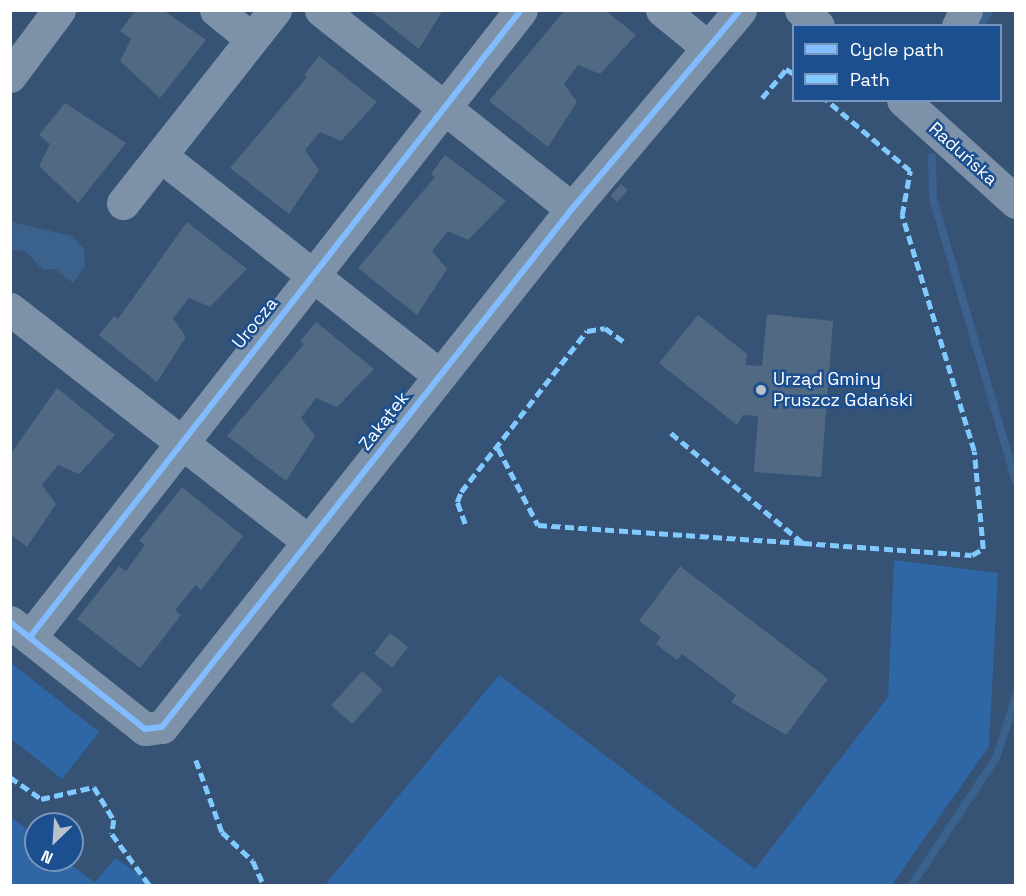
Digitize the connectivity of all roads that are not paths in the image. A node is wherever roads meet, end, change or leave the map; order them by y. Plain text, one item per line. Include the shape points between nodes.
1 (59, 10) edge
2 (216, 10) edge
3 (275, 10) edge
4 (321, 10) edge
5 (521, 10) edge
6 (662, 10) edge
7 (740, 10) edge
8 (801, 10) edge
9 (966, 10) edge
10 (816, 24) edge
11 (959, 24) edge
12 (252, 39) junction
13 (706, 46) junction
14 (10, 76) edge
15 (909, 102) edge
16 (446, 109) junction
17 (161, 156) junction
18 (1016, 202) edge
19 (123, 203) dead end
20 (572, 209) junction
21 (313, 275) junction
22 (10, 309) edge
23 (439, 375) junction
24 (180, 442) junction
25 (309, 542) junction
26 (20, 630) edge

1 - 14 street
2 - 12 street
3 - 12 street
4 - 16 street
5 - 16 street, Urocza
6 - 13 street
7 - 13 street, Zakątek
8 - 10 street
9 - 11 street
12 - 17 street
13 - 20 street, Zakątek
15 - 18 street, Raduńska
16 - 20 street
16 - 21 street, Urocza
17 - 19 street
17 - 21 street
20 - 23 street, Zakątek
21 - 23 street
21 - 24 street, Urocza
22 - 24 street
23 - 25 street, Zakątek
24 - 25 street
24 - 26 street, Urocza
25 - 26 street, Zakątek via 162,727 145,729

